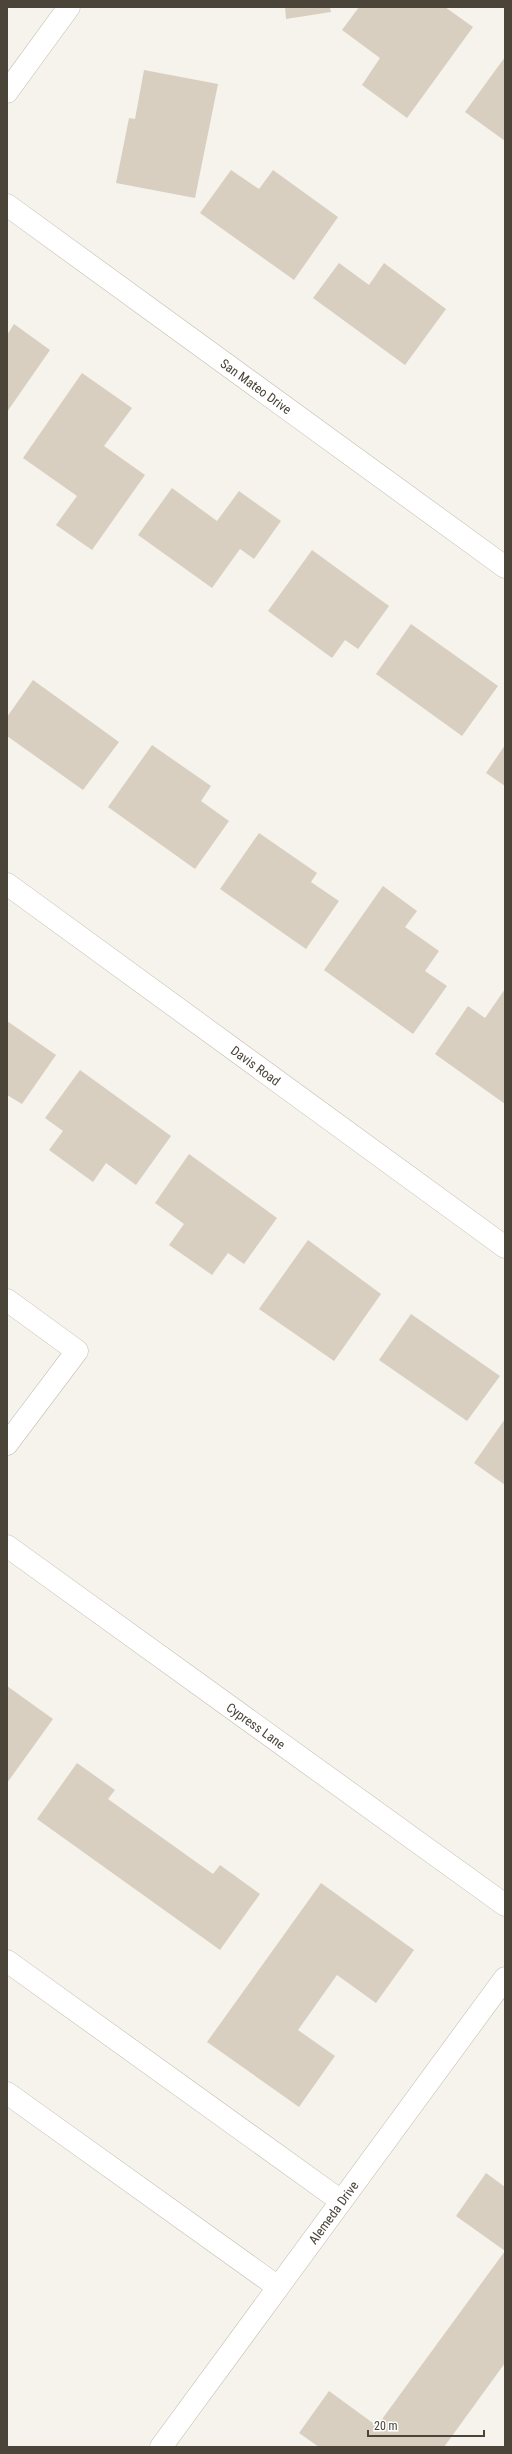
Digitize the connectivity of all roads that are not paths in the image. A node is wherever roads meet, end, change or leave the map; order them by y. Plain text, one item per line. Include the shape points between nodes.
1 (69, 7) edge
2 (7, 92) edge
3 (7, 205) edge
4 (505, 567) edge
5 (7, 884) edge
6 (505, 1247) edge
7 (7, 1300) edge
8 (8, 1442) edge
9 (7, 1546) edge
10 (505, 1905) edge
11 (7, 1962) edge
12 (505, 1978) edge
13 (7, 2093) edge
14 (341, 2201) junction
15 (278, 2287) junction
16 (161, 2447) edge

1 - 2 street
3 - 4 street, San Mateo Drive
5 - 6 street, Davis Road
7 - 8 street via 77,1350
9 - 10 street, Cypress Lane
11 - 14 street
12 - 14 street, Alemeda Drive
13 - 15 street
14 - 15 street, Alemeda Drive
15 - 16 street, Alemeda Drive

